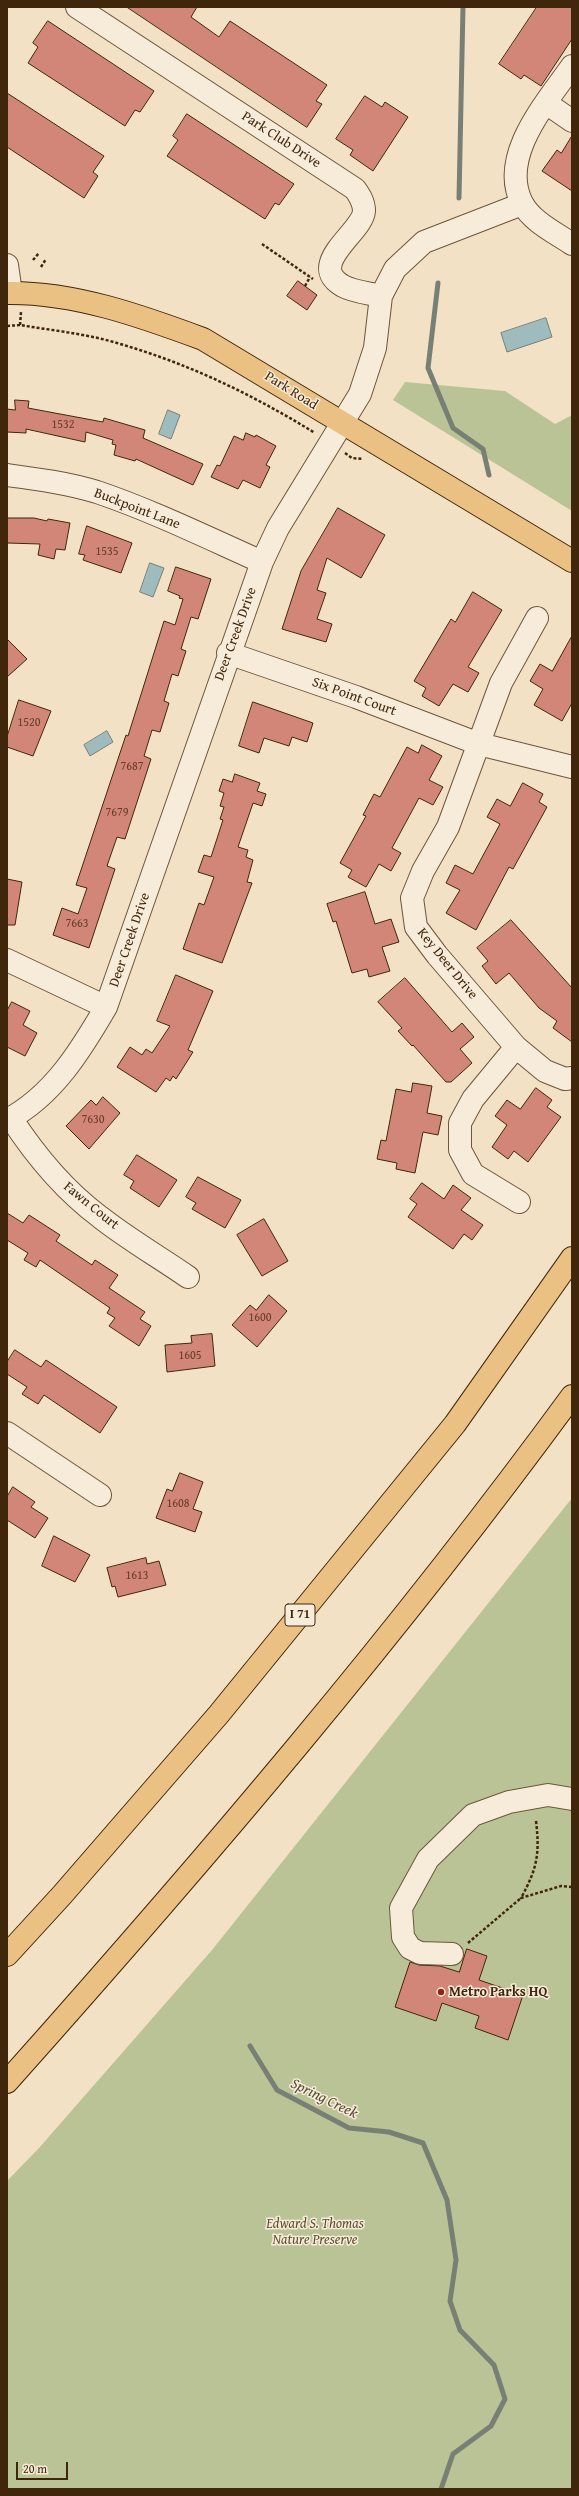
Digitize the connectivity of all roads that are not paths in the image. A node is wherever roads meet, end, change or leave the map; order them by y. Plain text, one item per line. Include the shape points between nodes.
1 (77, 7) edge
2 (572, 66) edge
3 (546, 104) junction
4 (572, 121) edge
5 (522, 204) junction
6 (572, 244) edge
7 (7, 265) edge
8 (9, 293) edge
9 (381, 296) junction
10 (343, 423) junction
11 (7, 474) edge
12 (572, 561) edge
13 (262, 562) junction
14 (538, 618) dead end
15 (228, 653) junction
16 (480, 744) junction
17 (572, 767) edge
18 (7, 960) edge
19 (106, 1007) junction
20 (516, 1048) junction
21 (572, 1078) edge
22 (9, 1119) edge
23 (518, 1202) dead end
24 (572, 1258) edge
25 (188, 1277) dead end
26 (572, 1396) edge
27 (7, 1433) edge
28 (100, 1495) dead end
29 (572, 1799) edge
30 (452, 1954) road end
31 (7, 1955) edge
32 (7, 2082) edge

1 - 9 street, Park Club Drive via 355,189 362,200 364,212 359,224 335,252 331,263 333,276 349,289
2 - 3 street
3 - 4 street
3 - 5 street via 531,125 517,155 518,188
5 - 6 street via 533,217
5 - 9 street, Deer Creek Drive via 424,242 396,269
7 - 8 street, Park Road
8 - 10 main road, Park Road via 73,300 140,316 203,339
9 - 10 street, Deer Creek Drive via 375,348 360,394
10 - 12 main road, Park Road
10 - 13 street, Deer Creek Drive via 278,528
11 - 13 street, Buckpoint Lane via 49,480 95,492 140,508
13 - 15 street, Deer Creek Drive
14 - 16 street via 501,682 486,720
15 - 16 street, Six Point Court via 356,697
15 - 19 street, Deer Creek Drive
16 - 17 street, Six Point Court
16 - 20 street, Key Deer Drive via 448,827 423,871 412,898 416,927
18 - 19 street
19 - 22 street, Deer Creek Drive via 67,1070 38,1098
20 - 21 street, Key Deer Drive via 545,1071 565,1079
20 - 23 street via 470,1105 460,1123 460,1150 473,1174
22 - 25 street, Fawn Court via 62,1184 99,1217
24 - 31 main road, I 71 via 455,1424 219,1714
26 - 32 main road via 504,1488 289,1757 133,1940
27 - 28 street
29 - 30 street via 548,1795 509,1802 473,1815 428,1859 401,1908 403,1937 410,1948 420,1953

